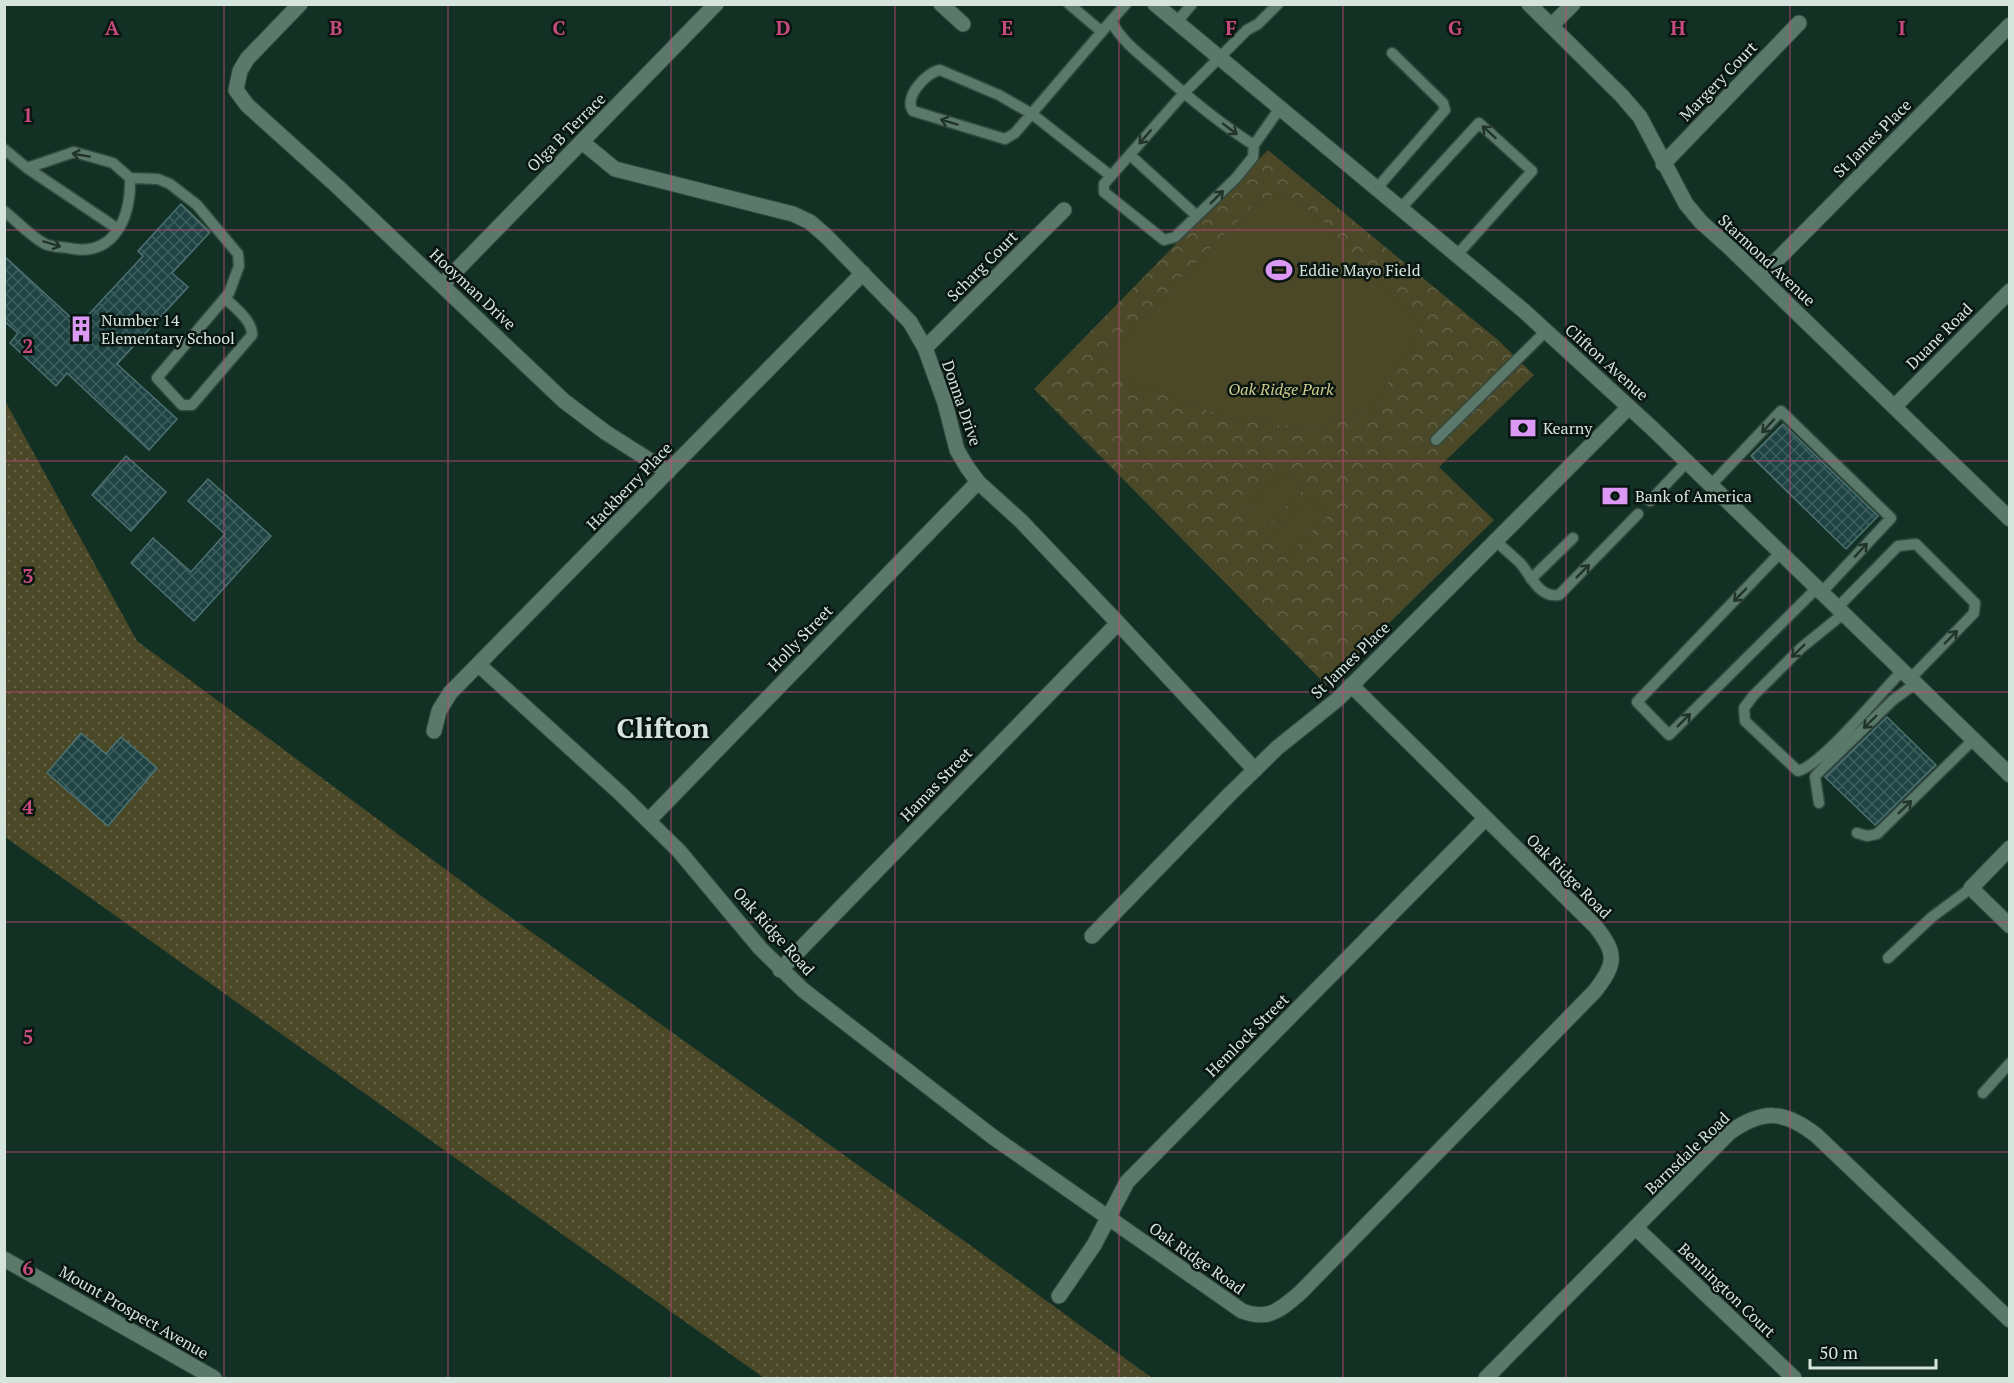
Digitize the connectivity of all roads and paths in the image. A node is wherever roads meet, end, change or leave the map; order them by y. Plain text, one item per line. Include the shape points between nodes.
1 (300, 4) edge
2 (717, 4) edge
3 (941, 4) edge
4 (1069, 4) edge
5 (1126, 4) edge
6 (1155, 4) edge
7 (1192, 4) edge
8 (1278, 4) edge
9 (1529, 4) edge
10 (1573, 4) edge
11 (1112, 21) junction
12 (1176, 22) junction
13 (1799, 23) dead end
14 (963, 24) dead end
15 (2010, 25) edge
16 (1551, 26) junction
17 (1102, 32) junction
18 (1392, 53) dead end
19 (1219, 58) junction
20 (1184, 93) junction
21 (1280, 108) junction
22 (1032, 114) junction
23 (582, 142) junction
24 (1254, 146) junction
25 (4, 149) edge
26 (1130, 155) junction
27 (1663, 164) junction
28 (27, 168) junction
29 (1111, 176) junction
30 (130, 178) junction
31 (1377, 188) junction
32 (1401, 208) junction
33 (1064, 210) dead end
34 (4, 211) edge
35 (1197, 216) junction
36 (118, 229) junction
37 (1457, 255) junction
38 (863, 273) junction
39 (1760, 277) junction
40 (442, 285) junction
41 (2010, 291) edge
42 (225, 298) junction
43 (1546, 331) junction
44 (925, 348) junction
45 (1894, 406) junction
46 (1629, 407) junction
47 (1436, 440) dead end
48 (1688, 462) junction
49 (668, 472) junction
50 (978, 482) junction
51 (1711, 485) junction
52 (1650, 501) dead end
53 (1638, 514) dead end
54 (2010, 519) edge
55 (1574, 538) dead end
56 (1496, 542) junction
57 (1780, 553) junction
58 (1534, 583) junction
59 (1819, 591) junction
60 (1840, 611) junction
61 (1118, 623) junction
62 (478, 665) junction
63 (1909, 678) junction
64 (1351, 685) junction
65 (434, 731) dead end
66 (1973, 740) junction
67 (1255, 770) junction
68 (2010, 776) edge
69 (1819, 803) dead end
70 (1486, 818) junction
71 (648, 820) junction
72 (1857, 833) dead end
73 (2010, 848) edge
74 (1971, 888) junction
75 (2010, 926) edge
76 (1092, 936) dead end
77 (1888, 958) dead end
78 (780, 970) junction
79 (2010, 1063) edge
80 (1983, 1093) dead end
81 (1109, 1219) junction
82 (1636, 1228) junction
83 (4, 1259) edge
84 (1059, 1296) dead end
85 (2010, 1320) edge
86 (214, 1378) edge
87 (1486, 1378) edge
88 (1794, 1378) edge

1 - 40 street, Hooyman Drive via 258,46 240,71 236,90 246,105
2 - 23 street, Olga B Terrace
3 - 14 street
4 - 17 lane
5 - 11 lane
6 - 12 street, Clifton Avenue
7 - 12 lane
8 - 19 lane
9 - 16 street, Starmond Avenue
10 - 16 street
11 - 17 lane
11 - 20 lane via 1120,37
12 - 19 street, Clifton Avenue
13 - 27 street, Margery Court
15 - 39 street, St James Place
16 - 27 street, Starmond Avenue via 1640,117
17 - 22 lane
18 - 31 lane via 1443,103 1444,110
19 - 20 lane
19 - 21 street, Clifton Avenue
20 -> 24 lane
20 -> 26 lane
21 - 24 lane
21 - 31 street, Clifton Avenue
22 -> 22 lane via 1005,139 913,111 910,106 912,92 940,70
22 - 29 lane
23 - 38 street, Donna Drive via 615,169 793,214 810,222
23 - 40 street, Olga B Terrace
35 -> 24 lane via 1236,178 1252,157
25 - 28 lane
26 - 29 lane
26 - 35 lane
27 - 39 street, Starmond Avenue via 1701,222
30 -> 28 lane via 113,163 74,152
28 - 36 lane
29 - 35 lane via 1104,184 1104,192 1164,240 1175,237
30 - 36 lane via 130,196
30 - 42 lane via 158,179 170,184 197,205 238,254 239,266
31 - 32 street, Clifton Avenue
32 - 37 street, Clifton Avenue
37 -> 32 lane via 1532,171 1479,123
33 - 44 street, Scharg Court
34 -> 36 lane via 45,244 82,251 99,248
37 - 43 street, Clifton Avenue
38 - 44 street, Donna Drive via 910,321
38 - 49 street, Hackberry Place
39 - 45 street, Starmond Avenue
40 - 49 street, Hooyman Drive via 564,401
41 - 45 street, Duane Road
42 - 42 lane via 157,378 182,405 192,405 252,335 250,325
43 - 46 street, Clifton Avenue
43 - 47 lane
44 - 50 street, Donna Drive via 957,450
45 - 54 street, Starmond Avenue
46 - 48 street, Clifton Avenue
46 - 56 street, St James Place
48 - 51 street, Clifton Avenue
48 - 52 lane
49 - 62 street, Hackberry Place
50 - 61 street, Donna Drive
50 - 71 street, Holly Street
51 - 57 street, Clifton Avenue
59 -> 51 lane via 1890,518 1781,411
58 -> 53 lane via 1546,594 1559,594
55 - 58 lane
56 - 58 lane
56 - 64 street, St James Place
57 - 59 street, Clifton Avenue
57 -> 59 lane via 1637,702 1669,735
59 - 60 street, Clifton Avenue
60 - 63 street, Clifton Avenue
63 -> 60 lane via 1974,613 1975,603 1916,544 1898,546
60 -> 63 lane via 1753,696 1744,708 1745,721 1798,771 1816,761
61 - 67 street, Donna Drive
61 - 78 street, Hamas Street
62 - 65 street, Hackberry Place via 450,693 439,711
62 - 71 street, Oak Ridge Road
63 - 66 street, Clifton Avenue
63 -> 69 lane via 1893,700 1817,774
64 - 67 street, St James Place
64 - 70 street, Oak Ridge Road
66 - 68 street, Clifton Avenue
72 -> 66 lane via 1877,834
67 - 76 street, St James Place
70 - 81 street, Hemlock Street via 1127,1182
70 - 81 street, Oak Ridge Road via 1609,944 1612,961 1595,991 1300,1293 1268,1315 1242,1311
71 - 78 street, Oak Ridge Road
73 - 74 street
74 - 75 street
74 - 77 lane
78 - 81 street, Oak Ridge Road via 993,1137
79 - 80 lane
81 - 84 street, Hemlock Street
82 - 85 street, Barnsdale Road via 1729,1133 1762,1116 1782,1115 1816,1135
82 - 87 street, Barnsdale Road
82 - 88 street, Bennington Court
83 - 86 street, Mount Prospect Avenue

